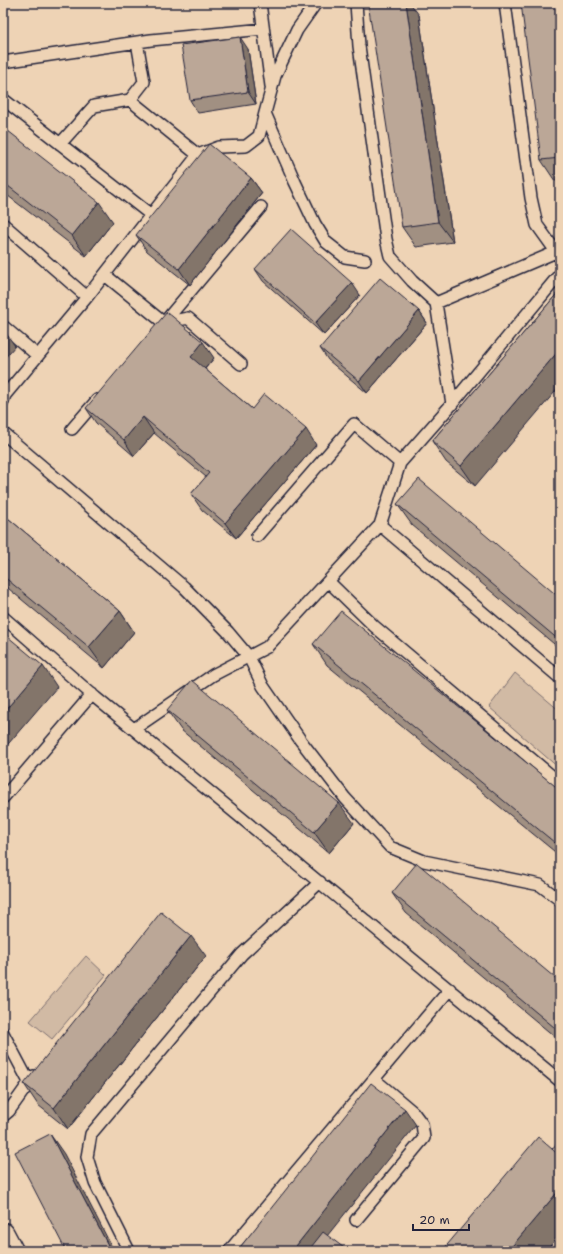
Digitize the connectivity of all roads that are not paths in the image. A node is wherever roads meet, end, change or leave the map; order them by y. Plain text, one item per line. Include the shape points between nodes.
1 (260, 3) edge
2 (316, 3) edge
3 (356, 3) edge
4 (505, 3) edge
5 (263, 29) junction
6 (137, 42) junction
7 (3, 62) edge
8 (271, 90) junction
9 (3, 99) edge
10 (130, 100) junction
11 (265, 113) junction
12 (60, 144) junction
13 (198, 155) junction
14 (261, 207) dead end
15 (151, 215) junction
16 (3, 224) edge
17 (558, 254) edge
18 (365, 260) dead end
19 (560, 274) edge
20 (104, 275) junction
21 (87, 297) junction
22 (436, 303) junction
23 (164, 323) junction
24 (3, 326) edge
25 (153, 335) edge
26 (38, 356) junction
27 (241, 364) dead end
28 (103, 393) edge
29 (3, 401) edge
30 (452, 404) junction
31 (72, 428) dead end
32 (3, 433) edge
33 (400, 463) junction
34 (380, 525) junction
35 (257, 536) dead end
36 (328, 581) junction
37 (3, 617) edge
38 (249, 657) junction
39 (560, 678) edge
40 (92, 694) junction
41 (134, 729) junction
42 (560, 783) edge
43 (3, 798) edge
44 (320, 882) junction
45 (560, 900) edge
46 (450, 989) junction
47 (3, 1033) edge
48 (39, 1070) edge
49 (374, 1079) junction
50 (560, 1081) edge
51 (29, 1082) junction
52 (3, 1116) edge
53 (560, 1150) edge
54 (537, 1172) edge
55 (356, 1220) dead end
56 (3, 1234) edge
57 (12, 1251) edge
58 (129, 1251) edge
59 (229, 1251) edge

1 - 5 lane
2 - 8 lane via 297,30
3 - 22 lane via 359,46 390,256
4 - 17 lane via 531,198 537,225
5 - 6 lane
5 - 8 lane
6 - 7 lane
6 - 10 lane via 144,82
8 - 11 lane
9 - 12 lane
10 - 12 lane via 94,106
10 - 13 lane
11 - 13 lane via 259,136 246,146 219,147
11 - 18 lane via 295,182 326,242 345,257
12 - 15 lane
13 - 15 lane
14 - 23 lane
15 - 20 lane
16 - 21 lane
17 - 22 lane
19 - 30 lane
20 - 21 lane
20 - 23 lane
21 - 26 lane
22 - 30 lane
23 - 25 lane
23 - 27 lane via 188,318
24 - 26 lane
26 - 29 lane via 5,395
28 - 31 lane
30 - 33 lane
32 - 38 lane via 184,587
33 - 34 lane
33 - 35 lane via 354,424
34 - 36 lane
34 - 39 lane
36 - 38 lane via 267,648
36 - 42 lane via 374,626
37 - 40 lane
38 - 41 lane via 213,675
38 - 45 lane via 263,686 301,742 344,798 390,847 424,861 540,885
40 - 41 lane
40 - 43 lane
41 - 44 lane
44 - 46 lane
44 - 58 lane via 242,954 91,1134 88,1156 95,1183
46 - 49 lane
46 - 50 lane
47 - 51 lane
48 - 51 lane
49 - 55 lane via 414,1112 422,1124 424,1138
49 - 59 lane
51 - 52 lane
53 - 54 lane
56 - 57 main road

